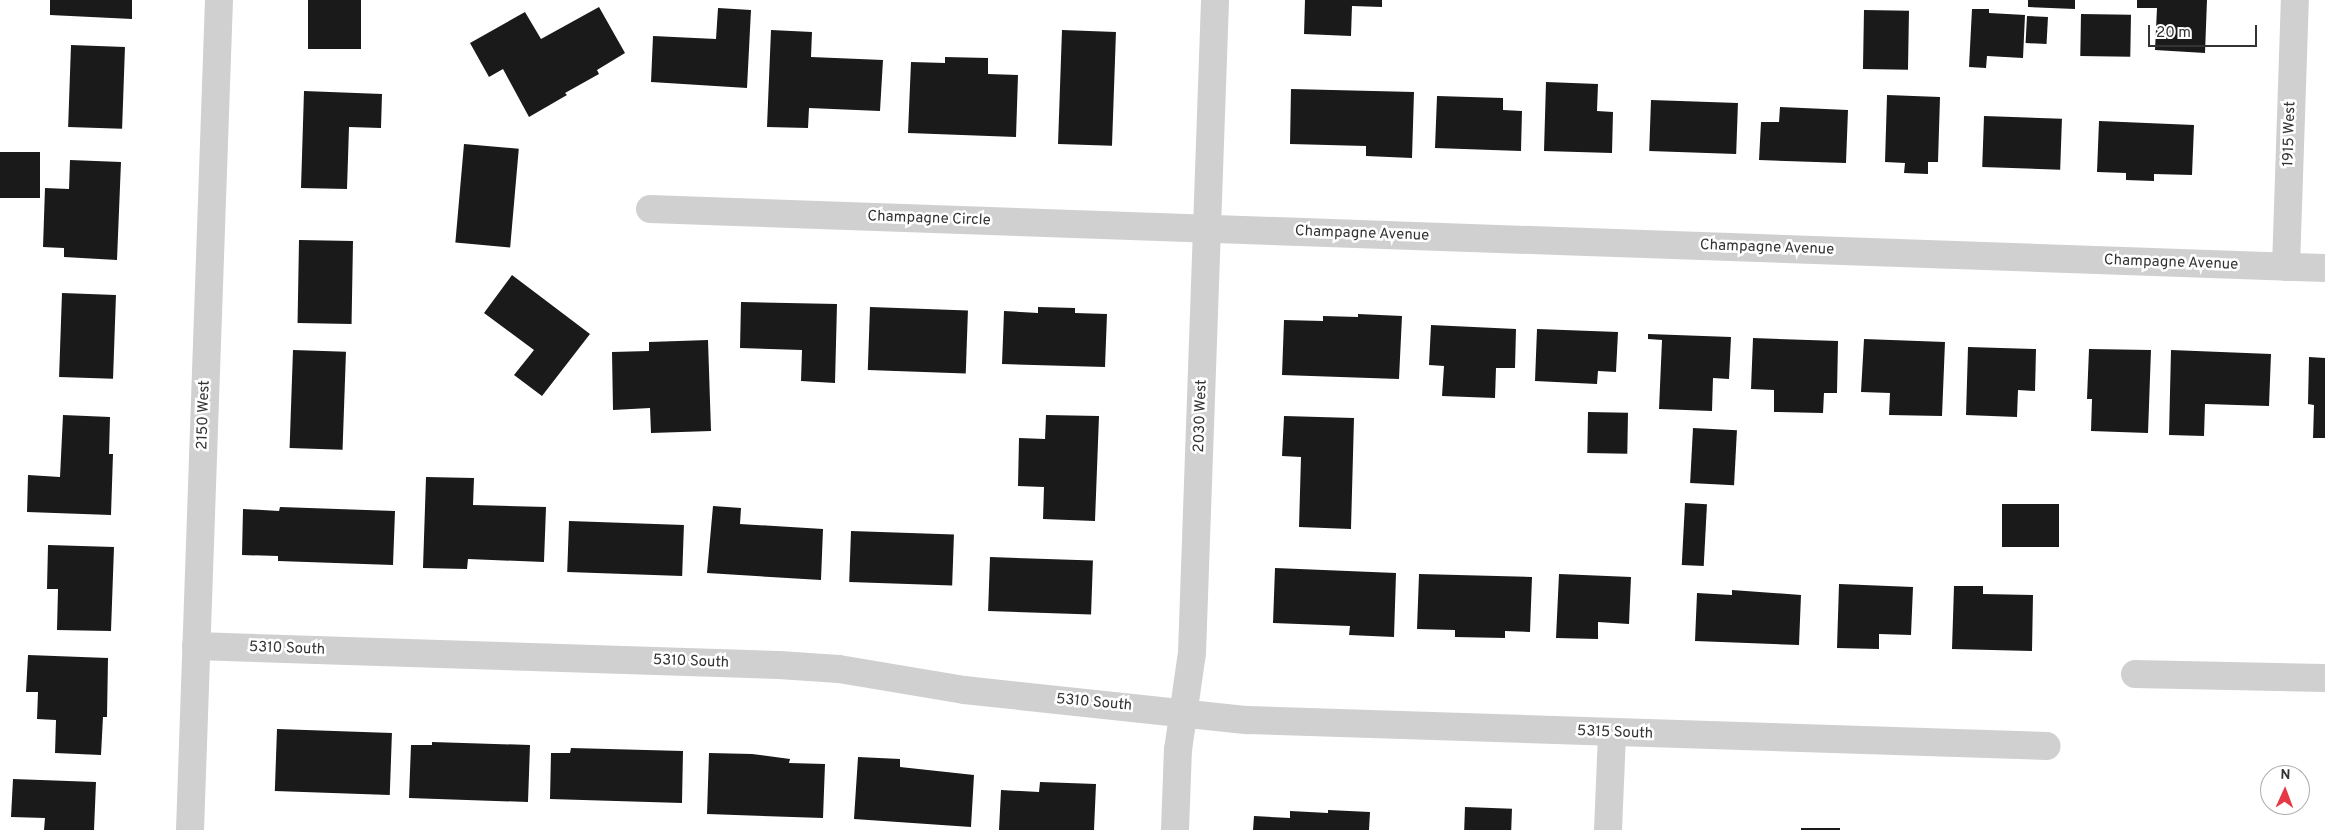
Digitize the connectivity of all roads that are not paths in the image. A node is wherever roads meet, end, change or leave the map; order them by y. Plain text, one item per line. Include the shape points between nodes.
1 (219, 0) edge
2 (1215, 0) edge
3 (2295, 0) edge
4 (650, 209) dead end
5 (1208, 228) junction
6 (2286, 267) junction
7 (2325, 268) edge
8 (196, 646) junction
9 (2135, 674) dead end
10 (2325, 678) edge
11 (1184, 712) junction
12 (1612, 732) junction
13 (2047, 746) dead end
14 (190, 830) edge
15 (1175, 830) edge
16 (1608, 830) edge

1 - 8 street, 2150 West
2 - 5 street, 2030 West
3 - 6 street, 1915 West
4 - 5 street, Champagne Circle
5 - 6 street, Champagne Avenue
5 - 11 street, 2030 West via 1192,653
6 - 7 street, Champagne Avenue
8 - 11 street, 5310 South via 839,669 982,692
8 - 14 street, 2150 West
9 - 10 street
11 - 12 street, 5315 South via 1247,720
11 - 15 street, 2030 West via 1178,750
12 - 13 street, 5315 South
12 - 16 street

